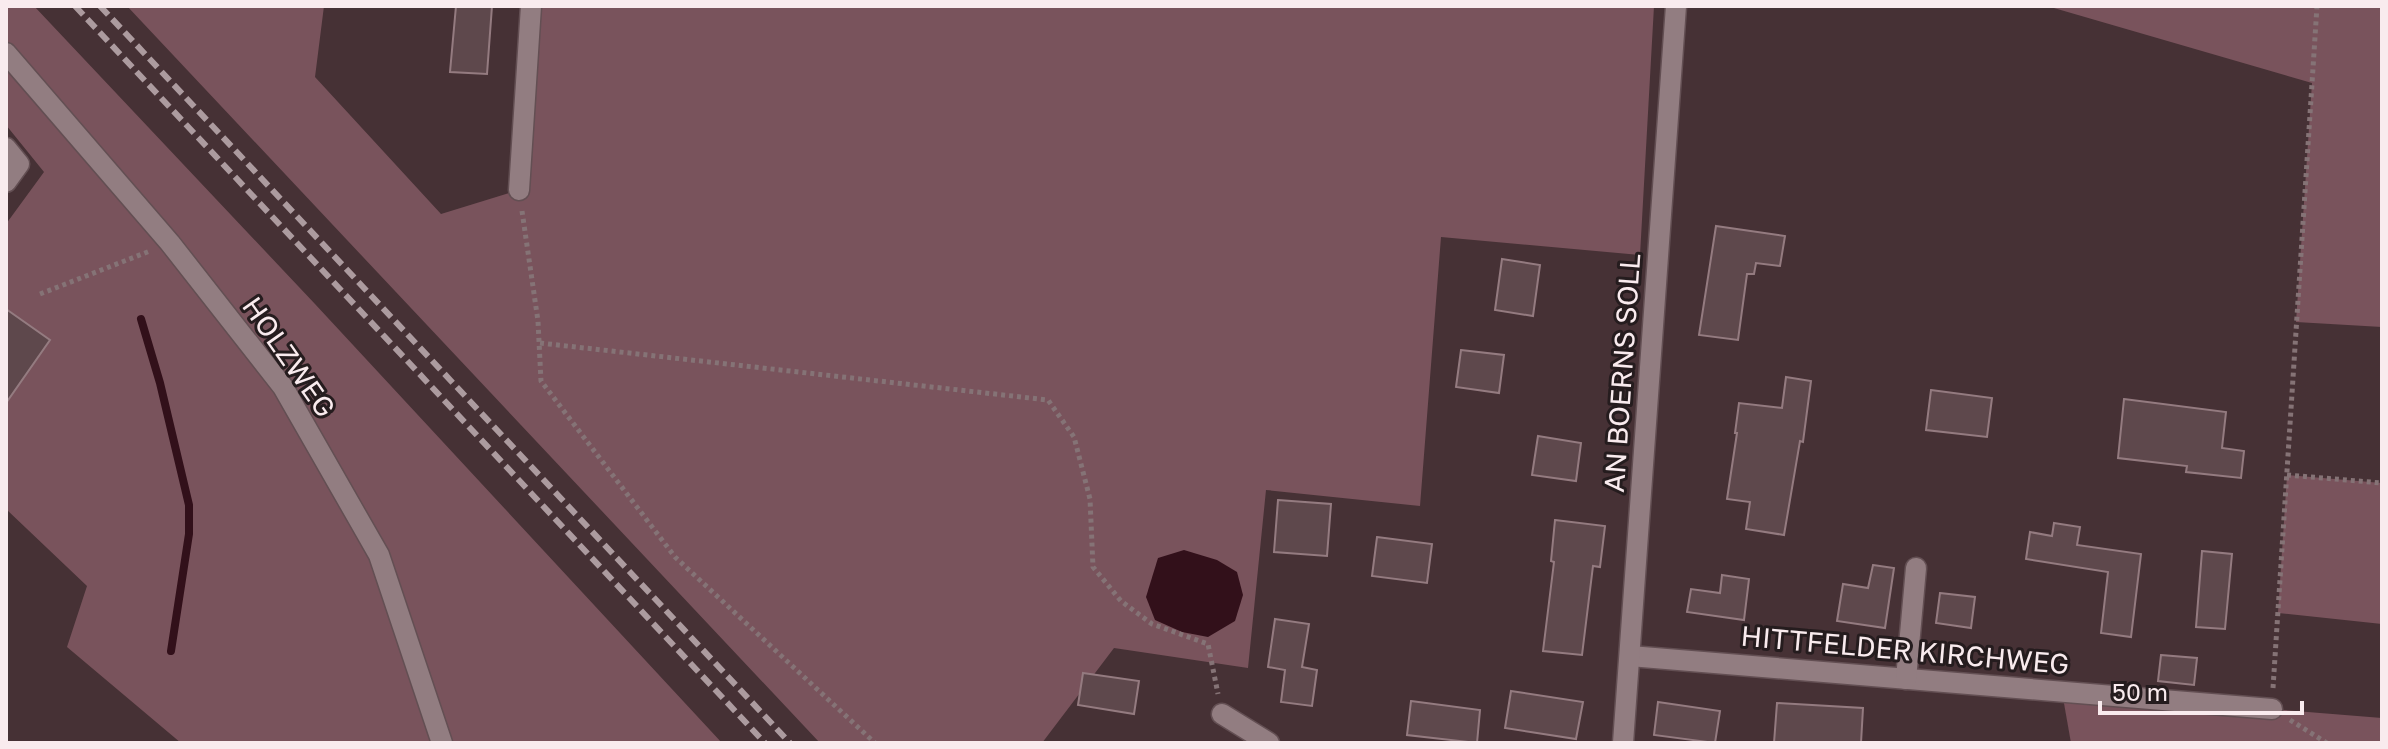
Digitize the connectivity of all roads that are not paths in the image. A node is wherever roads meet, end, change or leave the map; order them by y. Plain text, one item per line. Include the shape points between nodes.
1 (531, 6) edge
2 (1676, 6) edge
3 (6, 53) edge
4 (6, 148) edge
5 (6, 182) edge
6 (519, 190) road end
7 (1916, 568) dead end
8 (1630, 656) junction
9 (1906, 679) junction
10 (2272, 709) road end
11 (1222, 714) road end
12 (442, 743) edge
13 (1269, 743) edge
14 (1623, 743) edge

1 - 6 street
2 - 8 street, AN BOERNS SOLL
3 - 12 street, HOLZWEG via 170,243 283,387 379,555
4 - 5 street via 19,164
7 - 9 street
8 - 9 street, HITTFELDER KIRCHWEG
8 - 14 street, AN BOERNS SOLL
9 - 10 street, HITTFELDER KIRCHWEG
11 - 13 street

